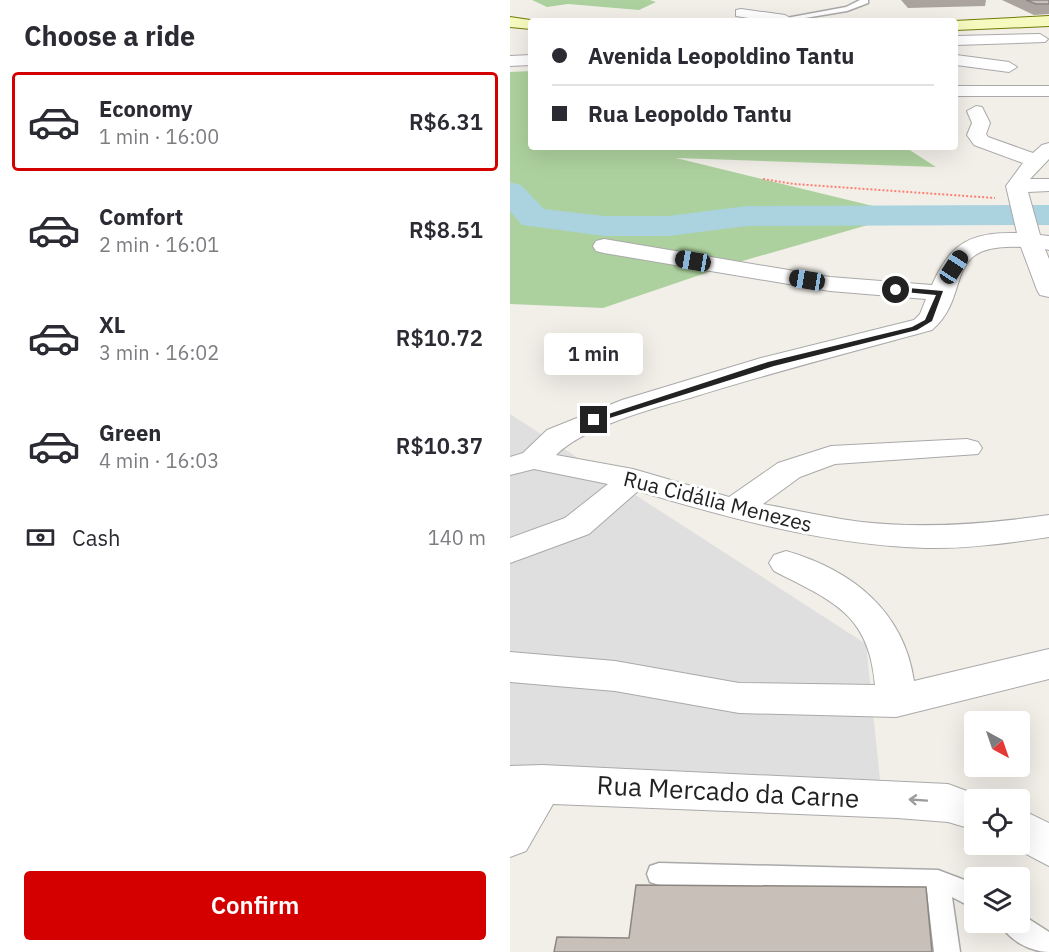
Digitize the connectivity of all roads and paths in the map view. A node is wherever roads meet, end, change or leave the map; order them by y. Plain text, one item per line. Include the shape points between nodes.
1 (846, 0) edge
2 (864, 0) edge
3 (741, 13) dead end
4 (775, 18) edge
5 (786, 18) edge
6 (788, 18) edge
7 (1049, 21) edge
8 (510, 22) edge
9 (528, 24) edge
10 (988, 24) junction
11 (958, 26) edge
12 (1040, 39) dead end
13 (1002, 40) junction
14 (958, 41) edge
15 (510, 60) edge
16 (528, 60) edge
17 (958, 60) edge
18 (958, 76) edge
19 (958, 91) edge
20 (1049, 91) edge
21 (976, 111) dead end
22 (1032, 173) edge
23 (763, 178) dead end
24 (1049, 185) edge
25 (1049, 201) edge
26 (1040, 242) edge
27 (604, 246) dead end
28 (1049, 290) edge
29 (941, 293) junction
30 (967, 448) dead end
31 (522, 463) edge
32 (633, 479) junction
33 (734, 509) junction
34 (1049, 525) edge
35 (510, 552) edge
36 (786, 563) dead end
37 (1049, 664) edge
38 (510, 667) edge
39 (896, 701) junction
40 (526, 783) edge
41 (964, 807) edge
42 (1030, 835) edge
43 (510, 837) edge
44 (1049, 846) edge
45 (659, 874) dead end
46 (938, 880) junction
47 (964, 891) edge
48 (1028, 933) edge
49 (1049, 947) edge
50 (947, 952) edge

1 - 5 lane via 827,9
2 - 6 lane via 847,9
3 - 4 street
7 - 10 main road
8 - 9 main road
10 - 11 main road
10 - 13 street
12 - 13 street
13 - 14 street
15 - 16 street
17 - 18 street via 1008,70 999,80
19 - 20 street
21 - 22 street via 981,123 976,135 981,141
22 - 23 path via 794,184
22 - 24 street
22 - 25 street
22 - 26 street
26 - 28 street
26 - 29 street via 982,242 968,248
27 - 29 street via 830,284
29 - 31 street via 928,321 914,328 771,364 632,406 558,436
30 - 33 street via 831,455 789,470
31 - 32 street, Rua Cidália Menezes
32 - 33 street, Rua Cidália Menezes
32 - 35 street via 577,526
33 - 34 street, Rua Cidália Menezes via 861,533 928,537 994,534
36 - 39 street via 836,590 876,624 885,641
37 - 39 street
38 - 39 street via 615,676 739,698
41 -> 40 street, Rua Mercado da Carne via 948,802 897,799
40 - 43 street, Rua Mercado da Carne
42 - 44 street
45 - 46 lane
46 - 47 lane
46 - 50 lane
48 - 49 lane

